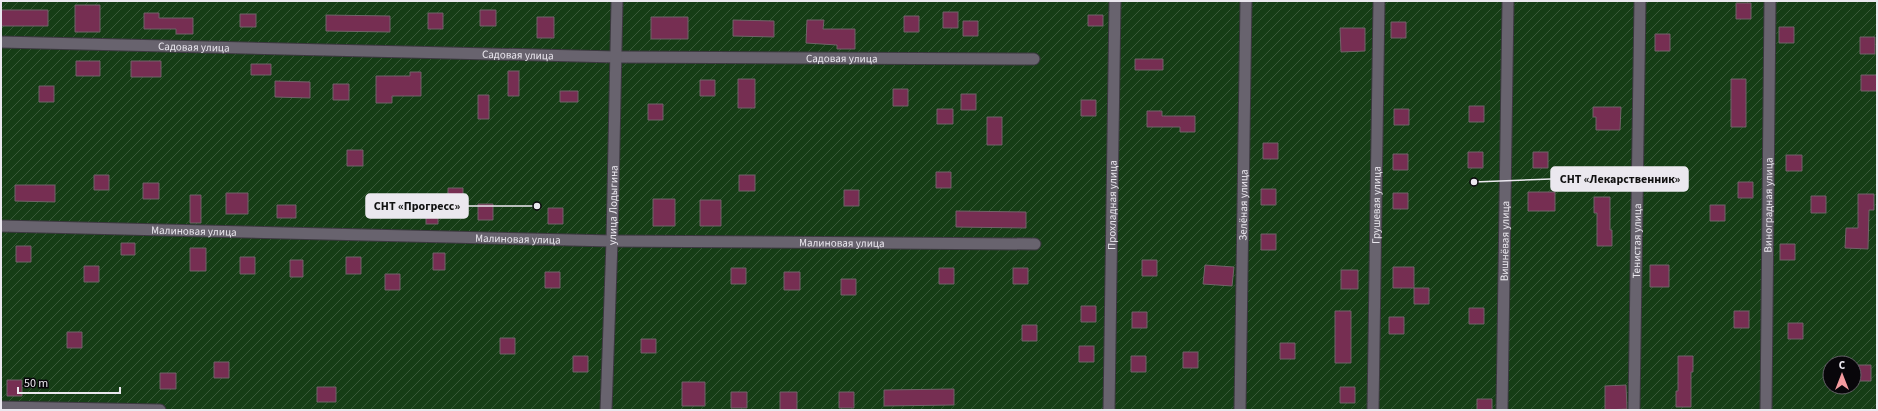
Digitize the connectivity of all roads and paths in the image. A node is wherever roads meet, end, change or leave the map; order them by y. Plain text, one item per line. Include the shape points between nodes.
1 (617, 1) edge
2 (1115, 1) edge
3 (1246, 1) edge
4 (1379, 1) edge
5 (1508, 1) edge
6 (1640, 1) edge
7 (1770, 1) edge
8 (1, 42) edge
9 (616, 57) junction
10 (1034, 59) dead end
11 (1, 226) edge
12 (612, 241) junction
13 (1035, 244) dead end
14 (1, 407) edge
15 (160, 410) edge
16 (606, 410) edge
17 (1109, 410) edge
18 (1240, 410) edge
19 (1373, 410) edge
20 (1502, 410) edge
21 (1634, 410) edge
22 (1766, 410) edge

1 - 9 street, улица Лодыгина
2 - 17 street, Прохладная улица
3 - 18 street, Зелёная улица
4 - 19 street, Грушевая улица
5 - 20 street, Вишнёвая улица
6 - 21 street, Тенистая улица
7 - 22 street, Виноградная улица
8 - 9 street, Садовая улица
9 - 10 street, Садовая улица
9 - 12 street, улица Лодыгина
11 - 12 street, Малиновая улица
12 - 13 street, Малиновая улица
12 - 16 street, улица Лодыгина
14 - 15 street

